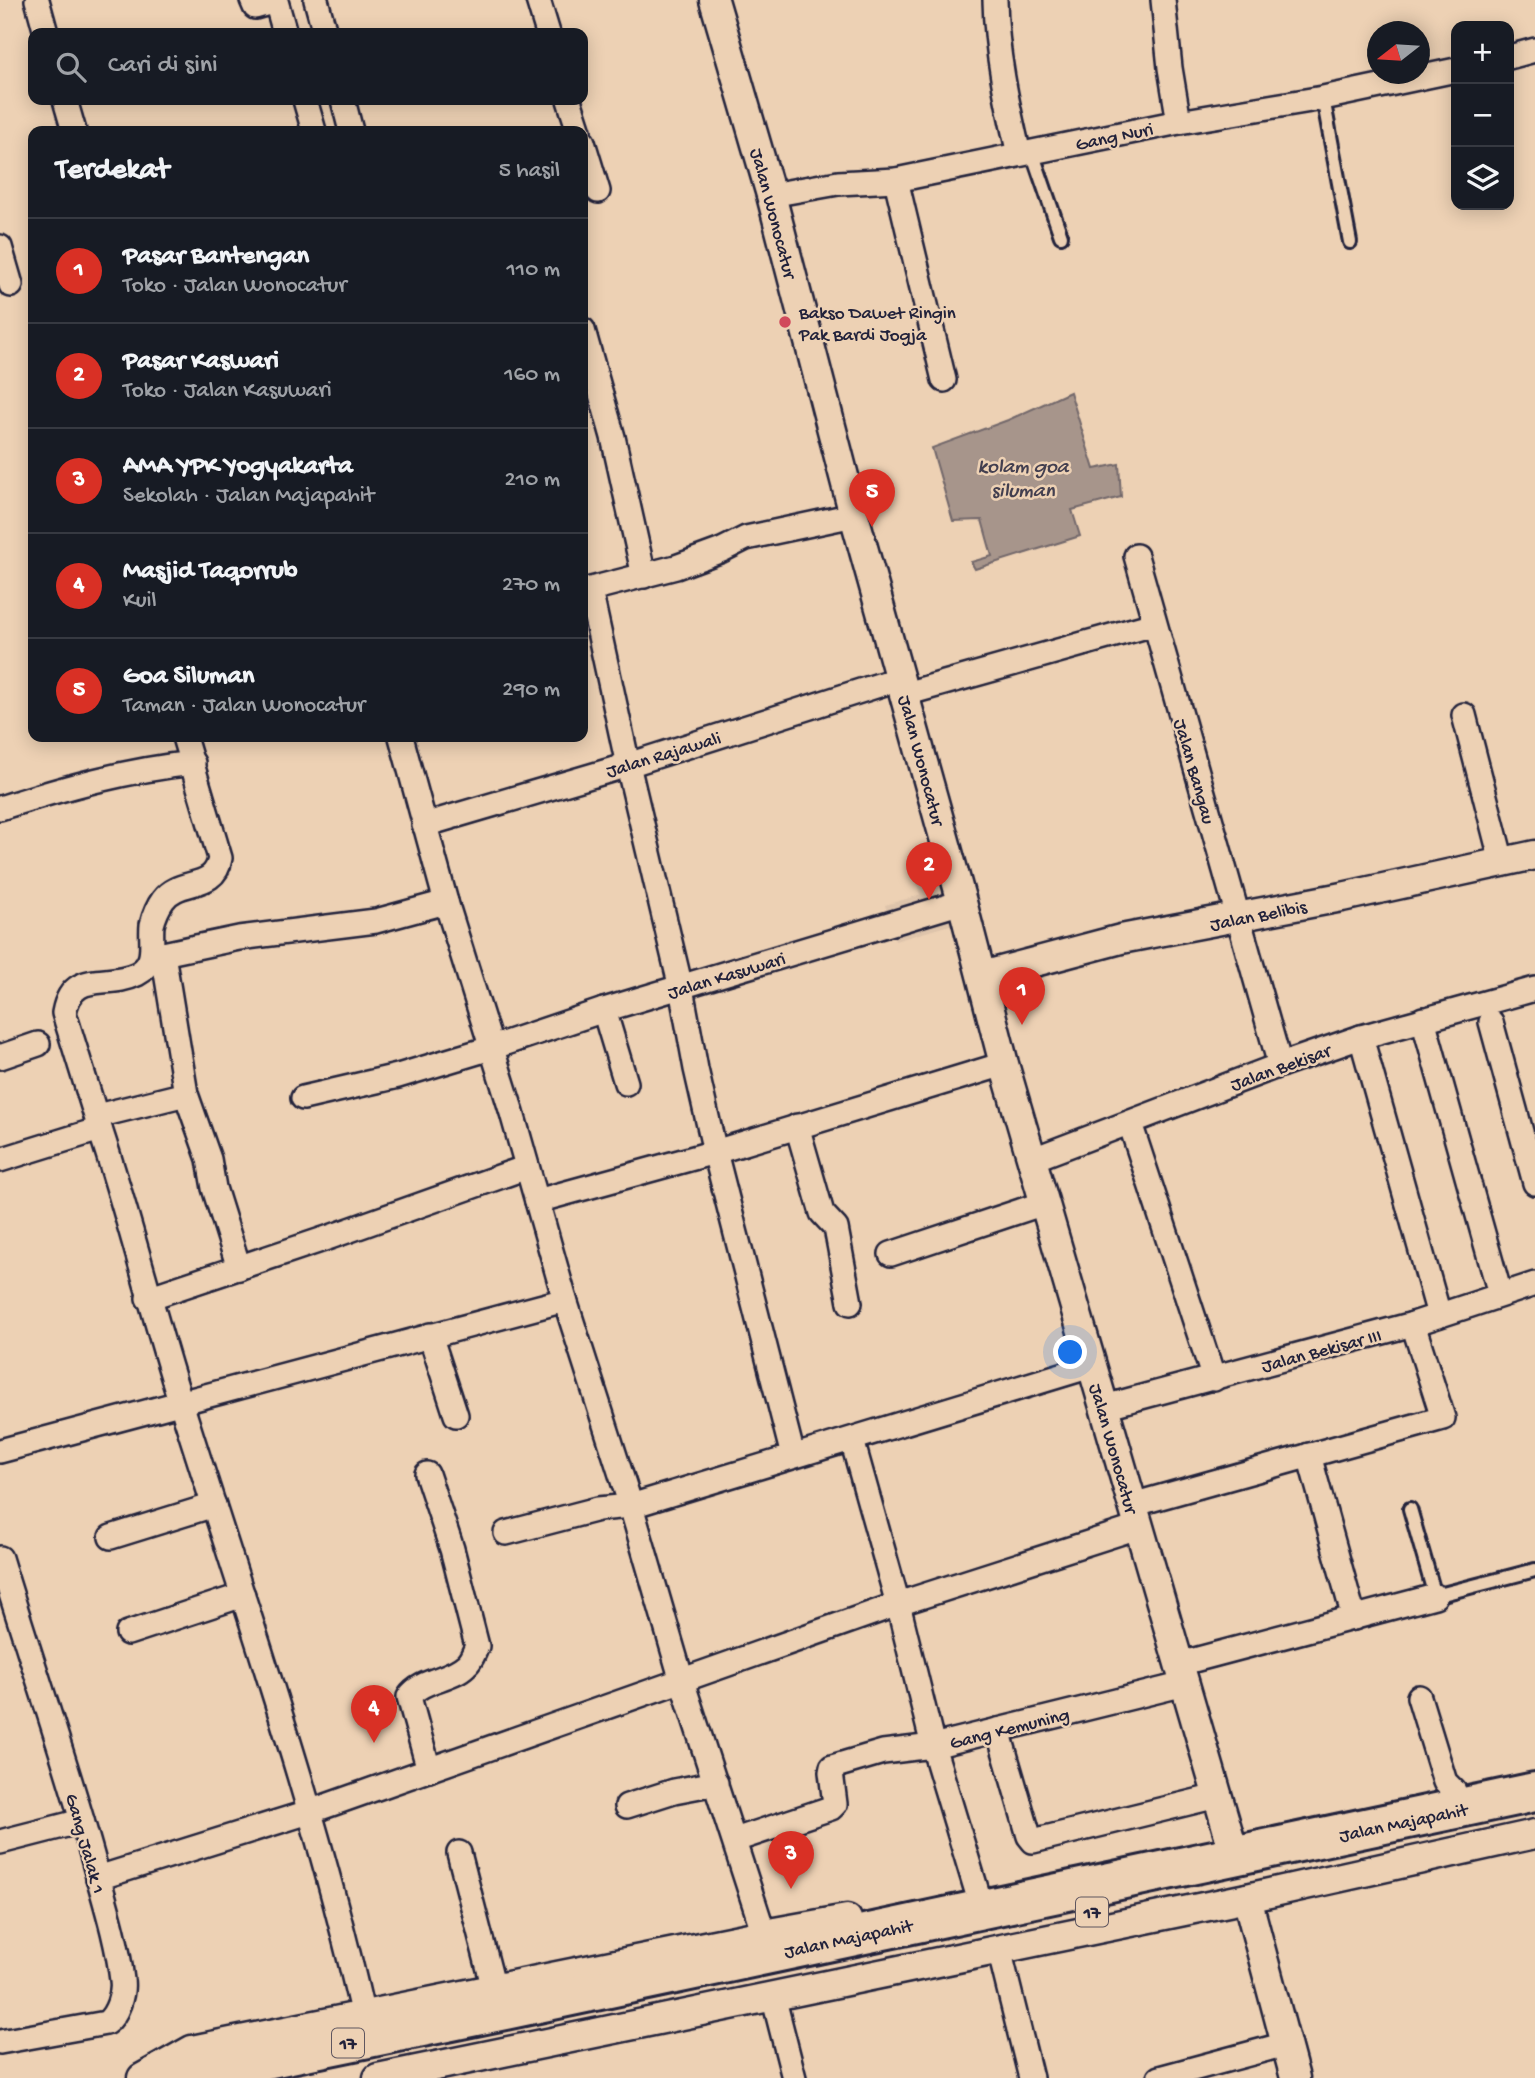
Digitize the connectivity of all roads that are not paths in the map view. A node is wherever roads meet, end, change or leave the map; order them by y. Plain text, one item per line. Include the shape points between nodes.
1 (37, 0) edge
2 (252, 0) edge
3 (316, 0) edge
4 (538, 0) edge
5 (714, 0) edge
6 (995, 0) edge
7 (1163, 0) edge
8 (45, 28) edge
9 (284, 28) edge
10 (324, 28) edge
11 (546, 28) edge
12 (1535, 50) edge
13 (1514, 56) edge
14 (1451, 72) edge
15 (1323, 98) junction
16 (66, 105) edge
17 (306, 105) edge
18 (344, 105) edge
19 (571, 105) edge
20 (1179, 122) junction
21 (73, 126) edge
22 (313, 126) edge
23 (350, 126) edge
24 (577, 126) edge
25 (1025, 153) junction
26 (588, 158) edge
27 (896, 180) junction
28 (598, 191) dead end
29 (771, 194) junction
30 (1061, 236) dead end
31 (1350, 242) dead end
32 (0, 247) edge
33 (11, 285) dead end
34 (588, 348) edge
35 (944, 380) dead end
36 (854, 515) junction
37 (1136, 556) dead end
38 (644, 576) junction
39 (588, 591) edge
40 (588, 595) edge
41 (1154, 624) junction
42 (903, 686) junction
43 (1464, 715) dead end
44 (186, 742) edge
45 (402, 742) edge
46 (193, 764) junction
47 (628, 765) junction
48 (0, 808) edge
49 (424, 825) junction
50 (1535, 855) edge
51 (1502, 862) junction
52 (446, 902) junction
53 (962, 902) junction
54 (1239, 918) junction
55 (158, 953) junction
56 (982, 976) junction
57 (681, 988) junction
58 (1535, 989) edge
59 (604, 1010) junction
60 (1423, 1018) junction
61 (1491, 1022) dead end
62 (1361, 1037) junction
63 (38, 1044) dead end
64 (491, 1048) junction
65 (0, 1057) edge
66 (1004, 1064) junction
67 (1280, 1065) junction
68 (626, 1083) dead end
69 (186, 1094) junction
70 (303, 1098) dead end
71 (98, 1123) junction
72 (1130, 1123) junction
73 (796, 1126) junction
74 (715, 1152) junction
75 (0, 1160) edge
76 (1031, 1160) junction
77 (527, 1167) junction
78 (1535, 1183) edge
79 (537, 1201) junction
80 (1044, 1203) junction
81 (891, 1254) dead end
82 (239, 1268) junction
83 (1535, 1284) edge
84 (1500, 1294) junction
85 (148, 1298) junction
86 (565, 1300) junction
87 (850, 1303) dead end
88 (1439, 1315) junction
89 (1413, 1324) junction
90 (429, 1335) junction
91 (1091, 1366) junction
92 (1214, 1379) junction
93 (181, 1404) junction
94 (1104, 1407) junction
95 (456, 1415) dead end
96 (852, 1440) junction
97 (0, 1451) edge
98 (1310, 1455) junction
99 (793, 1456) junction
100 (427, 1474) dead end
101 (215, 1505) junction
102 (631, 1506) junction
103 (1410, 1509) dead end
104 (1135, 1516) junction
105 (506, 1532) dead end
106 (111, 1537) dead end
107 (0, 1558) edge
108 (1535, 1570) edge
109 (243, 1595) junction
110 (1436, 1596) junction
111 (898, 1604) junction
112 (1354, 1618) junction
113 (128, 1633) dead end
114 (1182, 1674) junction
115 (682, 1681) junction
116 (1419, 1697) dead end
117 (998, 1730) junction
118 (933, 1746) junction
119 (429, 1770) junction
120 (1535, 1774) edge
121 (716, 1783) junction
122 (1454, 1791) junction
123 (1535, 1792) edge
124 (1217, 1796) junction
125 (627, 1806) dead end
126 (309, 1812) junction
127 (1535, 1818) edge
128 (82, 1821) junction
129 (1535, 1834) edge
130 (734, 1840) junction
131 (0, 1842) edge
132 (1231, 1842) junction
133 (459, 1853) dead end
134 (98, 1878) junction
135 (978, 1895) junction
136 (1247, 1898) junction
137 (783, 1937) junction
138 (999, 1950) junction
139 (494, 1989) junction
140 (773, 1996) junction
141 (363, 2016) junction
142 (0, 2042) edge
143 (1286, 2044) junction
144 (1189, 2074) edge
145 (383, 2077) edge
146 (142, 2078) edge
147 (161, 2078) edge
148 (297, 2078) edge
149 (794, 2078) edge
150 (1031, 2078) edge
151 (1159, 2078) edge
152 (1295, 2078) edge

1 - 8 street
2 - 9 street via 255,7 276,1
3 - 10 street
4 - 11 street
5 - 29 street, Jalan Wonocatur
6 - 25 street via 1005,93
7 - 20 street
12 - 13 street
14 - 15 street, Gang Nuri
15 - 20 street, Gang Nuri
15 - 31 lane
16 - 21 street
17 - 22 street
18 - 23 street
19 - 24 street
20 - 25 street, Gang Nuri
25 - 27 street, Gang Nuri
25 - 30 lane
26 - 28 street
27 - 29 street, Gang Nuri
27 - 35 street
29 - 36 street, Jalan Wonocatur
32 - 33 street
34 - 38 street
36 - 38 street via 746,538
36 - 42 street, Jalan Wonocatur
37 - 41 street, Jalan Bangau
38 - 39 street
40 - 47 street
41 - 42 street
41 - 54 street, Jalan Bangau
42 - 47 street, Jalan Rajawali
42 - 53 street, Jalan Wonocatur
43 - 51 street
44 - 46 street
45 - 49 street
46 - 48 street via 134,771
46 - 55 street via 220,858 218,869 164,898 152,927
47 - 49 street, Jalan Rajawali
47 - 57 street
49 - 52 street
50 - 51 street, Jalan Belibis
51 - 54 street, Jalan Belibis
52 - 55 street via 376,920
52 - 64 street
53 - 56 street, Jalan Wonocatur
53 - 57 street, Jalan Kasuwari
54 - 56 street, Jalan Belibis via 1121,940
54 - 67 street, Jalan Bangau
55 - 69 street
55 - 71 street via 138,974 77,987 66,999 64,1013
56 - 66 street, Jalan Wonocatur
57 - 59 street, Jalan Kasuwari
57 - 74 street
58 - 60 street, Jalan Bekisar
59 - 64 street, Jalan Kasuwari
59 - 68 street
60 - 62 street, Jalan Bekisar
60 - 84 street
61 - 78 street
62 - 67 street, Jalan Bekisar
62 - 88 street
63 - 65 street
64 - 70 street, Jalan Kasuwari
64 - 77 street
66 - 73 street
66 - 76 street, Jalan Wonocatur
67 - 72 street, Jalan Bekisar
69 - 71 street
69 - 82 street
71 - 75 street
71 - 85 street
72 - 76 street, Jalan Bekisar
72 - 92 street
73 - 74 street
73 - 87 street via 822,1213 836,1228
74 - 79 street
74 - 99 street
76 - 80 street, Jalan Wonocatur
77 - 79 street
77 - 82 street
79 - 86 street
80 - 81 street
80 - 91 street, Jalan Wonocatur
82 - 85 street
83 - 84 street, Jalan Bekisar III
84 - 88 street, Jalan Bekisar III
85 - 93 street
86 - 90 street
86 - 102 street
88 - 89 street, Jalan Bekisar III
89 - 92 street, Jalan Bekisar III
89 - 98 street via 1443,1418
90 - 93 street
90 - 95 street
91 - 94 street, Jalan Wonocatur
91 - 96 street
92 - 94 street, Jalan Bekisar III
93 - 97 street
93 - 101 street
94 - 104 street, Jalan Wonocatur
96 - 99 street
96 - 111 street
98 - 104 street
98 - 112 street
99 - 102 street
100 - 119 street via 477,1646 460,1670 409,1697
101 - 106 street
101 - 109 street
102 - 105 street via 598,1509
102 - 115 street
103 - 110 lane
104 - 111 street
104 - 114 street, Jalan Wonocatur
107 - 128 street, Gang Jalak 1
108 - 110 lane
109 - 113 street
109 - 126 street
110 - 112 street, Gang Kemuning
111 - 115 street
111 - 118 street
112 - 114 street, Gang Kemuning
114 - 117 street, Gang Kemuning
114 - 124 street, Jalan Wonocatur
115 - 119 street
115 - 121 street
116 - 122 street via 1445,1782
117 - 118 street, Gang Kemuning
117 - 124 street via 1033,1841
118 - 130 street, Gang Kemuning via 883,1752 832,1767 835,1804 831,1808
118 - 135 street
119 - 126 street
120 - 122 street
121 - 125 street
121 - 130 street
122 - 132 street
123 - 137 highway, Jalan Majapahit / 17 via 1343,1834
124 - 132 street, Jalan Wonocatur
126 - 134 street
126 - 141 street
127 - 148 highway, Jalan Majapahit / 17
128 - 131 street
128 - 134 street, Gang Jalak 1
129 - 136 street
130 - 137 street
132 - 135 street
133 - 139 street
134 - 142 street, Gang Jalak 1 via 123,1982 112,2019
135 - 137 street
136 - 138 street
136 - 143 street
137 - 139 street
137 - 147 highway, Jalan Majapahit / 17 via 534,2004
138 - 140 street
138 - 150 street
139 - 141 street
140 - 145 street
140 - 149 street
141 - 146 street via 192,2050
143 - 144 street
143 - 152 street
144 - 151 street

